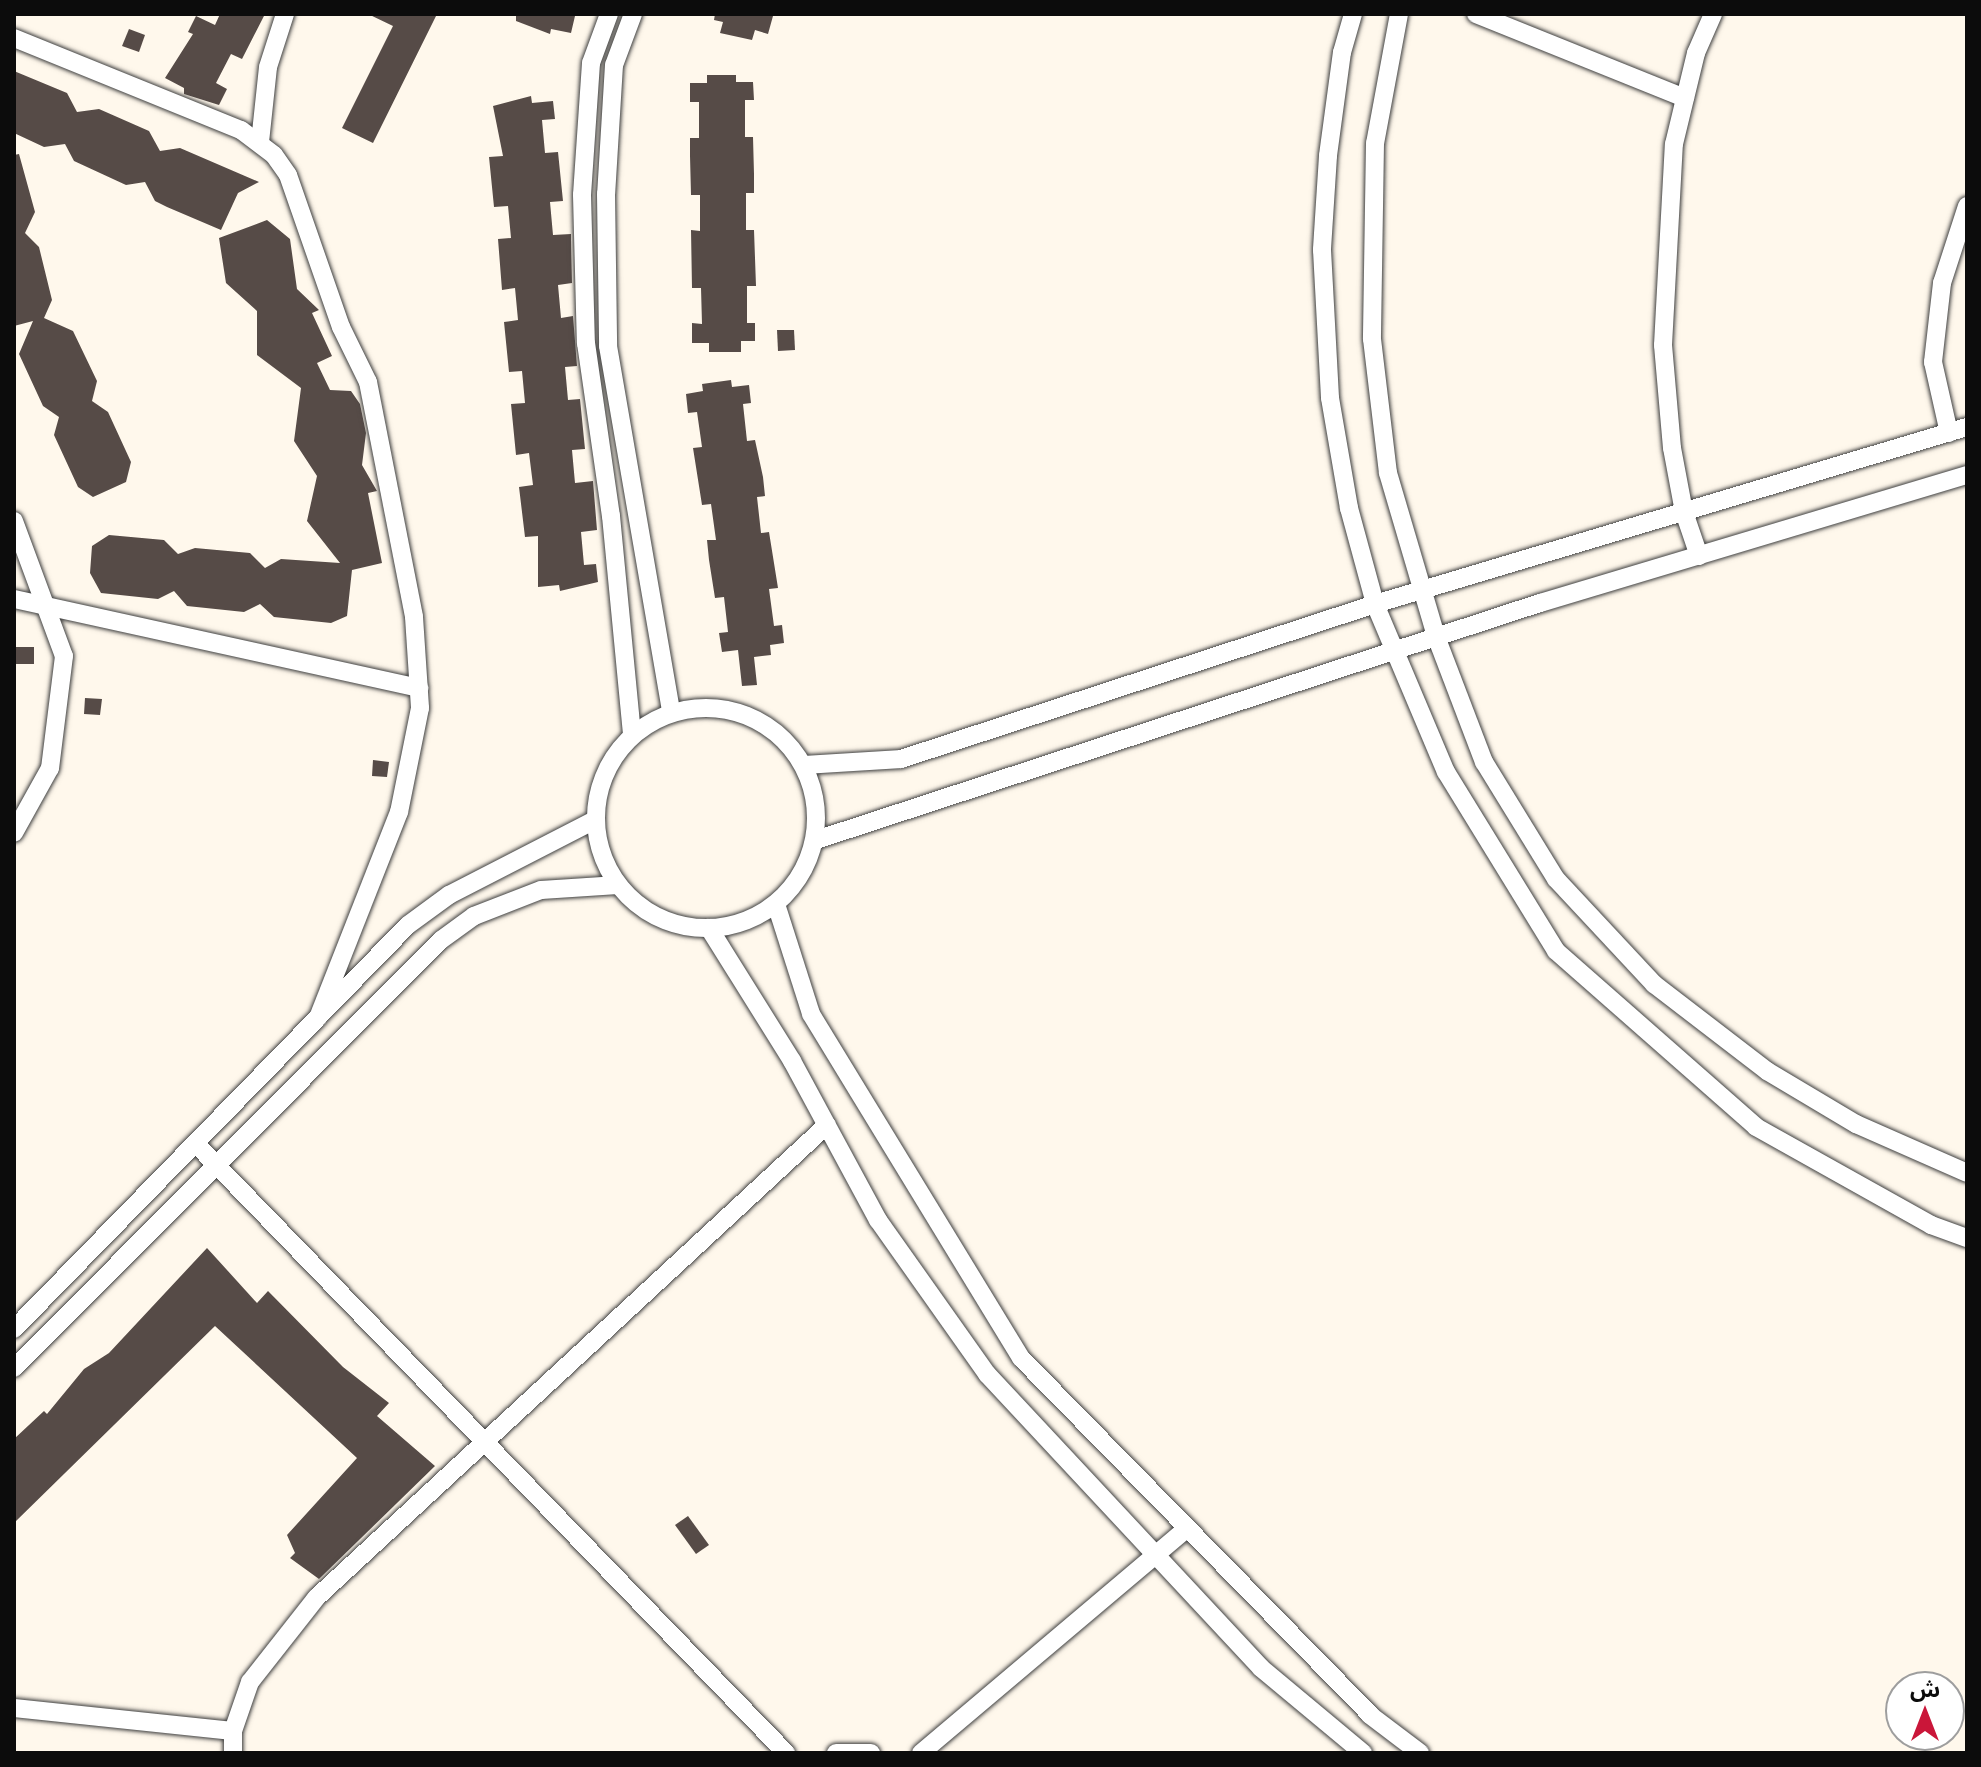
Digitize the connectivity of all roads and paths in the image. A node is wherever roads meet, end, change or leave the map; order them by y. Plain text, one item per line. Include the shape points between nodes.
1 (285, 14) edge
2 (609, 14) edge
3 (633, 14) edge
4 (1353, 14) edge
5 (1399, 14) edge
6 (1476, 14) edge
7 (1713, 14) edge
8 (14, 38) edge
9 (1685, 98) junction
10 (260, 142) junction
11 (1967, 206) edge
12 (1967, 427) edge
13 (1949, 433) junction
14 (1967, 475) edge
15 (1684, 512) junction
16 (14, 521) edge
17 (1699, 556) junction
18 (1421, 590) junction
19 (14, 599) edge
20 (1375, 604) junction
21 (46, 607) junction
22 (1437, 639) junction
23 (1396, 654) junction
24 (419, 688) junction
25 (671, 712) junction
26 (632, 734) junction
27 (805, 765) junction
28 (595, 820) junction
29 (14, 833) edge
30 (816, 840) junction
31 (618, 885) junction
32 (776, 904) junction
33 (709, 928) junction
34 (318, 1018) junction
35 (827, 1125) junction
36 (197, 1145) junction
37 (215, 1164) junction
38 (1967, 1173) edge
39 (1967, 1238) edge
40 (14, 1329) edge
41 (14, 1368) edge
42 (490, 1442) junction
43 (1186, 1529) junction
44 (1157, 1558) junction
45 (14, 1708) edge
46 (233, 1731) junction
47 (233, 1753) edge
48 (786, 1753) edge
49 (836, 1753) edge
50 (871, 1753) edge
51 (921, 1753) edge
52 (1363, 1753) edge
53 (1420, 1753) edge

1 - 10 street via 268,67
2 - 26 street via 591,63 582,195 586,343 611,516
3 - 25 street via 614,65 606,194 608,346
4 - 20 street via 1342,52 1330,141 1322,250 1330,398 1349,508
5 - 18 street via 1375,143 1372,339 1388,473
6 - 9 street
7 - 9 street
8 - 10 street
9 - 15 street via 1674,144 1663,345
10 - 24 street via 288,175 341,327 368,382 414,617
11 - 13 street via 1942,283 1933,362
12 - 13 street
13 - 15 street
14 - 17 street
15 - 17 street
15 - 18 street
16 - 21 street
17 - 22 street
18 - 20 street
18 - 22 street
19 - 21 street
20 - 23 street
20 - 27 street via 901,759
21 - 24 street
21 - 29 street via 64,656 50,768
22 - 23 street
22 - 38 street via 1484,762 1556,879 1654,984 1767,1071 1856,1124
23 - 30 street
23 - 39 street via 1446,772 1556,951 1756,1127 1931,1225
24 - 34 street via 420,708 399,812
25 - 26 street
25 - 27 street via 710,706 748,714 781,735
26 - 28 street via 612,759 599,788
27 - 30 street via 817,802
28 - 31 street via 601,854
28 - 34 street via 449,895 375,955
30 - 32 street via 801,875
31 - 33 street via 643,909 674,924
31 - 37 street via 541,890 474,916 441,940
32 - 33 street via 744,922
32 - 43 street via 811,1014 1021,1358
33 - 35 street
34 - 36 street
35 - 42 street
35 - 44 street via 878,1220 987,1374
36 - 37 street
36 - 40 street
37 - 41 street
37 - 42 street
42 - 46 street via 313,1602 250,1682
42 - 48 street
43 - 44 street
43 - 53 street via 1370,1715
44 - 51 street
44 - 52 street via 1261,1668
45 - 46 street
46 - 47 street
49 - 50 street

